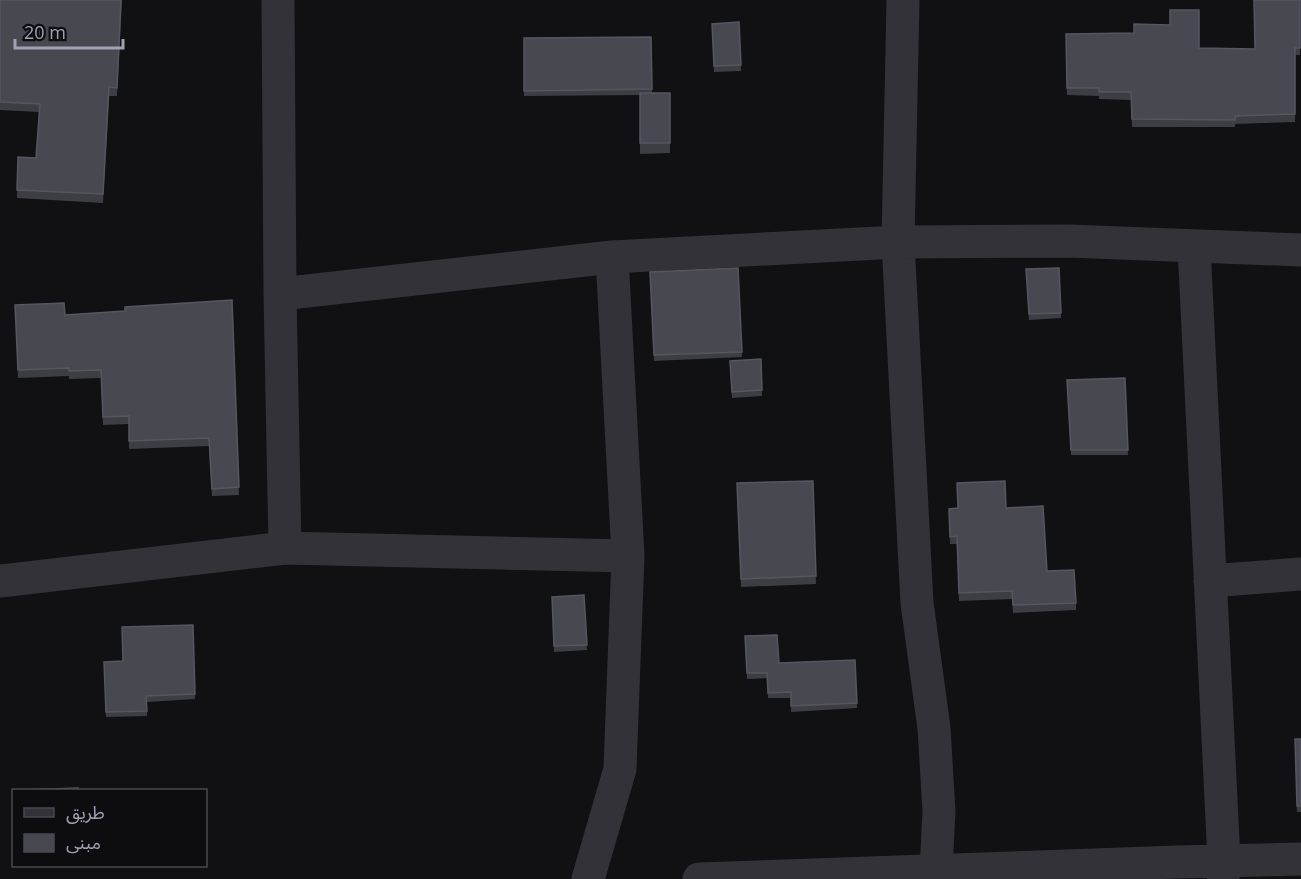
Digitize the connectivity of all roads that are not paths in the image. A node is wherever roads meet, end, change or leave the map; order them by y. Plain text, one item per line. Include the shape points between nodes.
1 (278, 0) edge
2 (903, 0) edge
3 (898, 243) junction
4 (1194, 246) junction
5 (1301, 250) edge
6 (612, 257) junction
7 (280, 294) junction
8 (285, 548) junction
9 (628, 556) junction
10 (1301, 574) edge
11 (0, 581) edge
12 (1210, 581) junction
13 (1301, 859) edge
14 (1224, 870) edge
15 (936, 871) junction
16 (896, 876) edge
17 (588, 879) edge
18 (699, 879) edge

1 - 7 street
2 - 3 street
3 - 4 street via 1069,241
3 - 6 street
3 - 15 street via 917,603 934,728 939,811
4 - 5 street
4 - 12 street
6 - 7 street
6 - 9 street
7 - 8 street
8 - 9 street
8 - 11 street
9 - 17 street via 620,769
10 - 12 street
12 - 14 street
13 - 14 street
14 - 15 street
15 - 16 street
16 - 18 street

